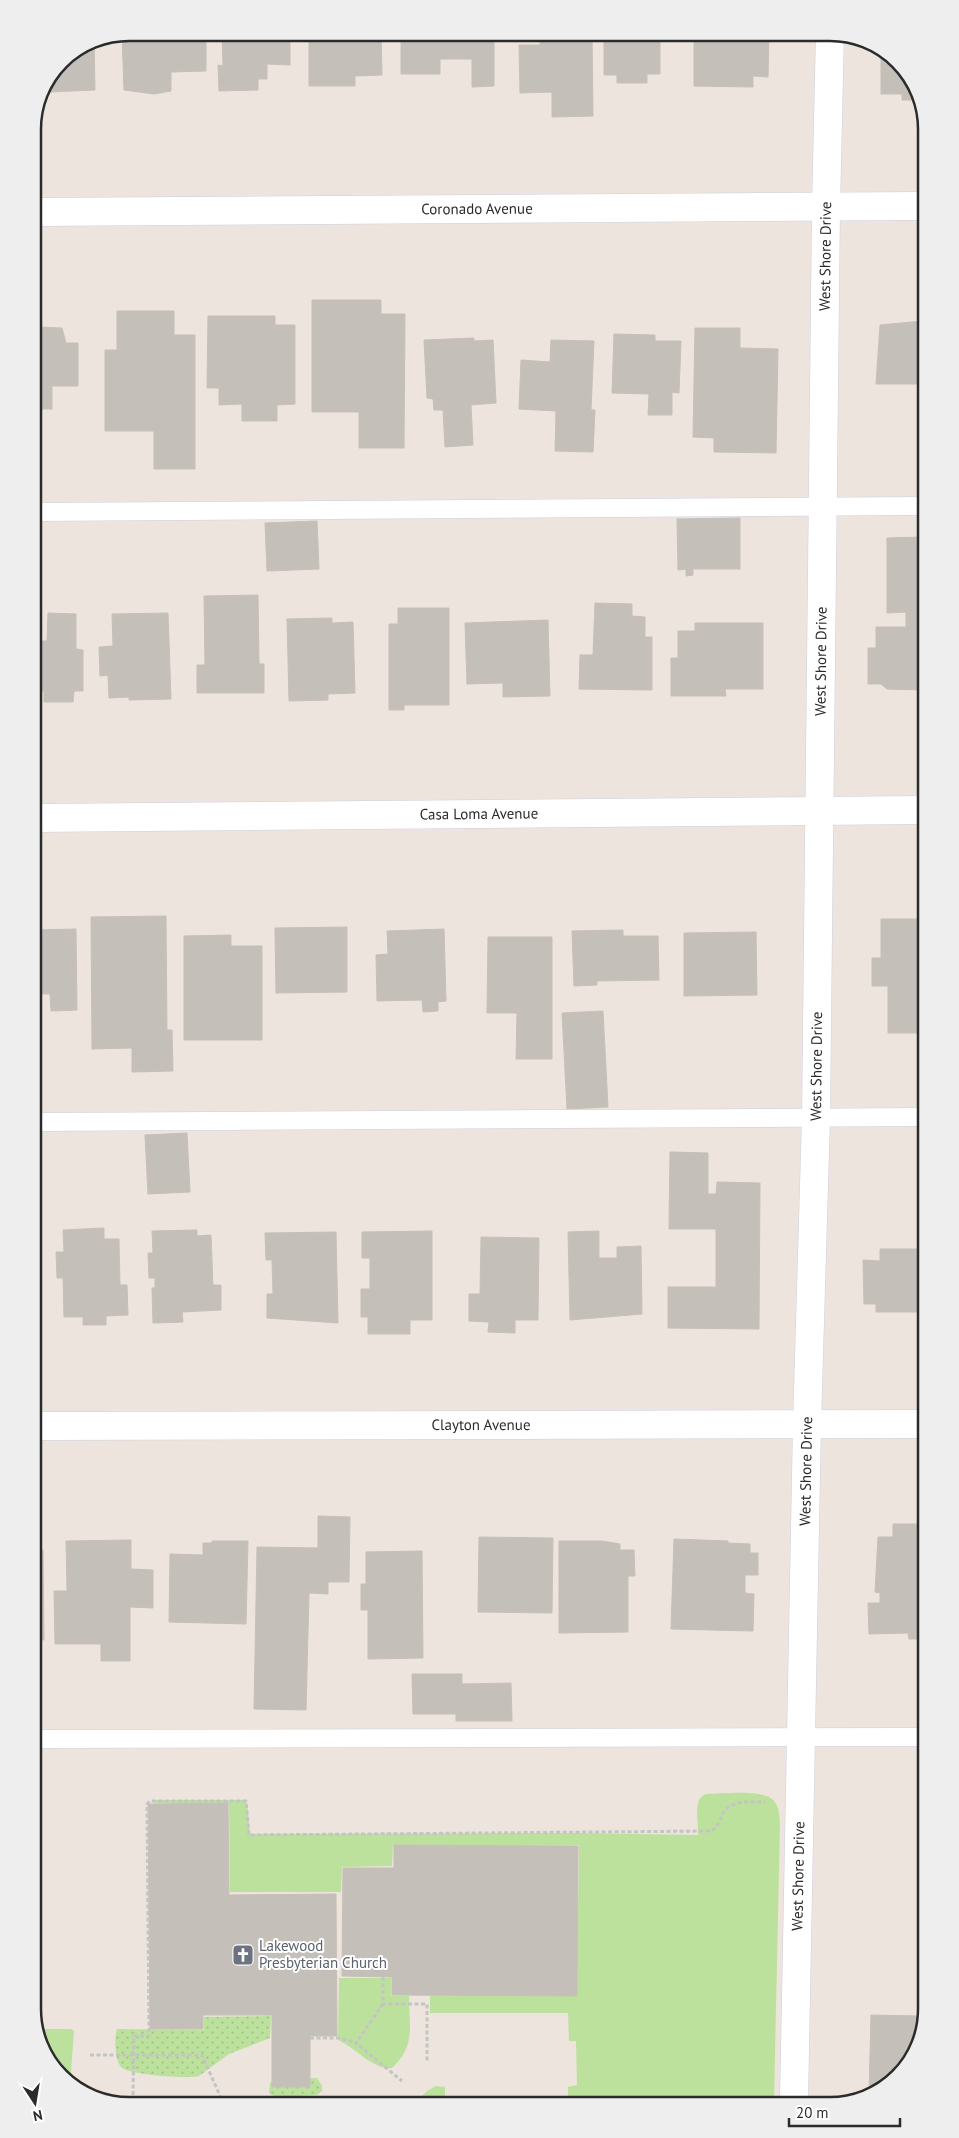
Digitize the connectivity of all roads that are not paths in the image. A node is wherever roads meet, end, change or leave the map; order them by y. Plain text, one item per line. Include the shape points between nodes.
1 (830, 41) edge
2 (918, 206) edge
3 (826, 207) junction
4 (41, 212) edge
5 (918, 506) edge
6 (823, 507) junction
7 (41, 512) edge
8 (918, 810) edge
9 (818, 811) junction
10 (41, 818) edge
11 (918, 1117) edge
12 (816, 1118) junction
13 (41, 1122) edge
14 (807, 1424) junction
15 (918, 1424) edge
16 (41, 1426) edge
17 (801, 1738) junction
18 (918, 1738) edge
19 (41, 1739) edge
20 (794, 2097) edge

1 - 3 street, West Shore Drive
2 - 3 street, Coronado Avenue
3 - 4 street, Coronado Avenue
3 - 6 street, West Shore Drive
5 - 6 lane
6 - 7 lane
6 - 9 street, West Shore Drive
8 - 9 street, Casa Loma Avenue
9 - 10 street, Casa Loma Avenue
9 - 12 street, West Shore Drive
11 - 12 lane
12 - 13 lane
12 - 14 street, West Shore Drive
14 - 15 street, Clayton Avenue
14 - 16 street, Clayton Avenue
14 - 17 street, West Shore Drive
17 - 18 lane
17 - 19 lane
17 - 20 street, West Shore Drive

